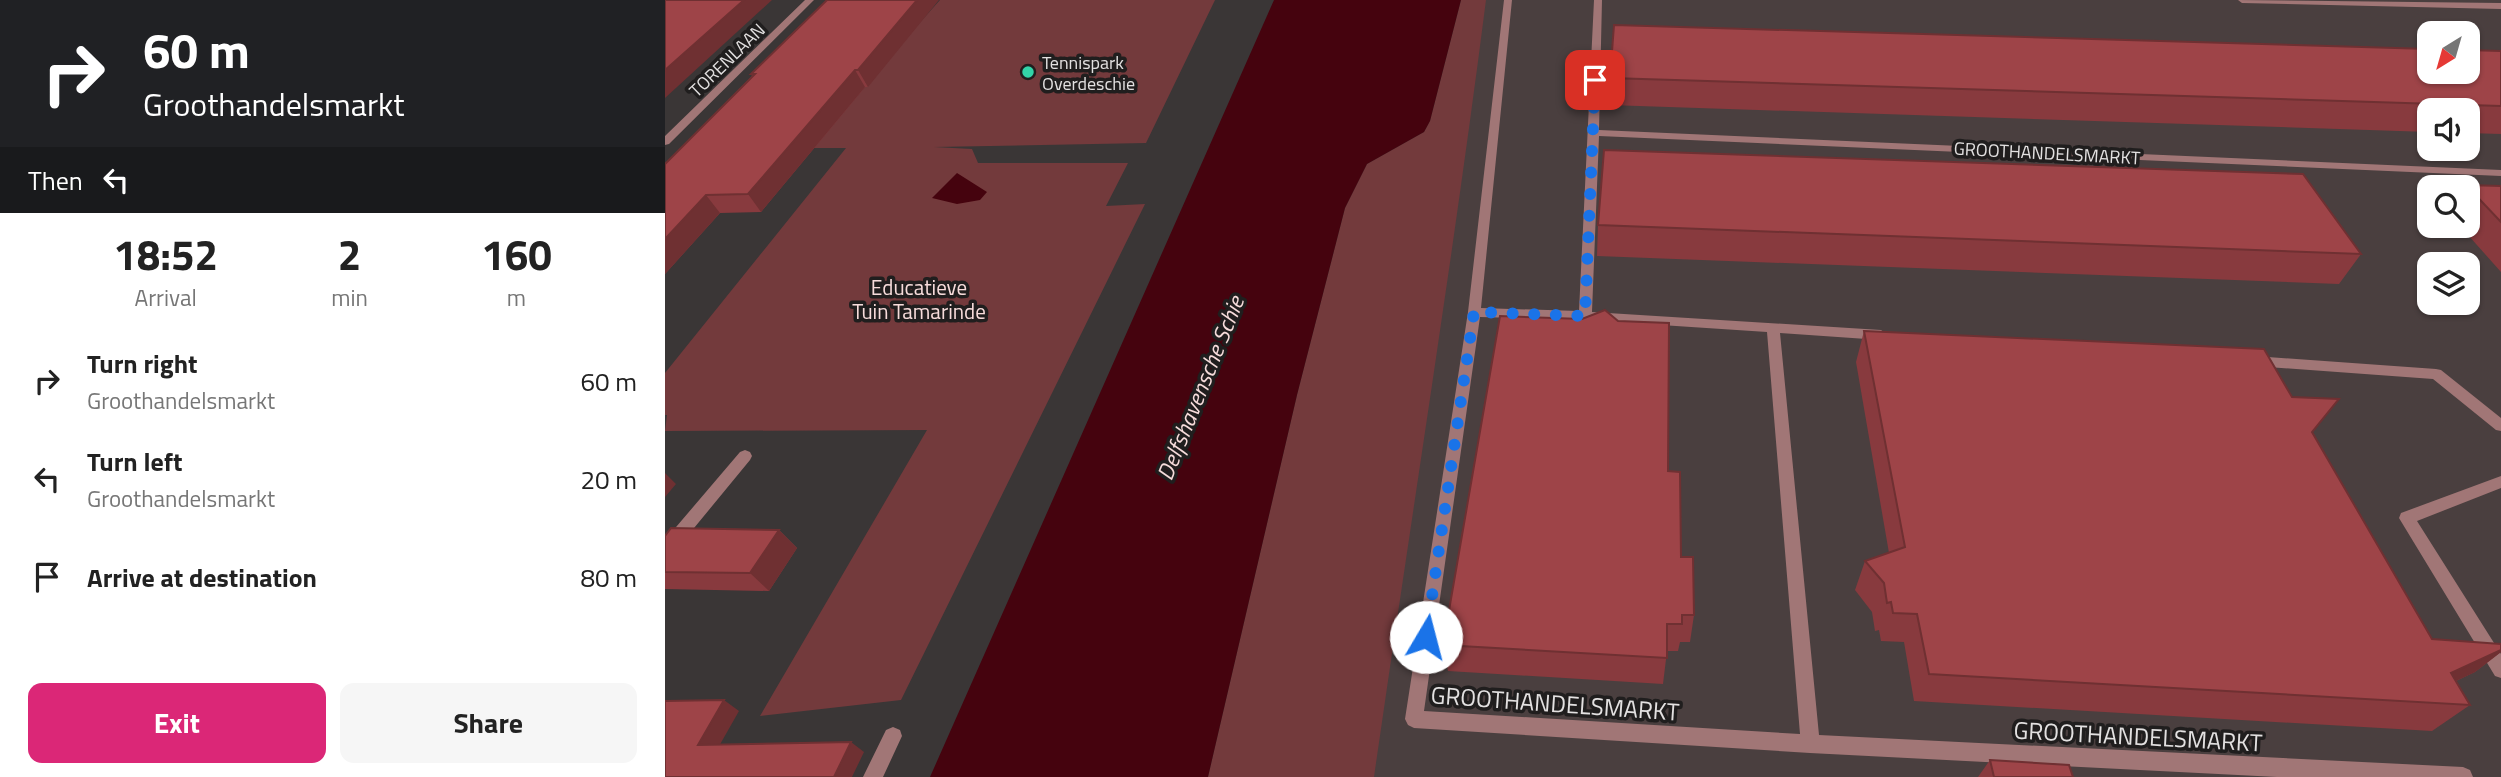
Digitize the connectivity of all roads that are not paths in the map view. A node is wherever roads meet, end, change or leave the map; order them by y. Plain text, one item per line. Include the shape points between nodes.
1 (810, 0) edge
2 (1509, 0) edge
3 (1598, 0) edge
4 (2242, 0) edge
5 (2501, 6) edge
6 (1594, 133) junction
7 (665, 142) edge
8 (2501, 173) edge
9 (1474, 312) junction
10 (1585, 316) junction
11 (1773, 327) junction
12 (1897, 336) edge
13 (2242, 360) edge
14 (2501, 426) edge
15 (745, 456) dead end
16 (2501, 482) edge
17 (665, 551) edge
18 (2501, 670) edge
19 (893, 736) dead end
20 (1810, 744) junction
21 (873, 777) edge
22 (2463, 777) edge

1 - 7 street, TORENLAAN
2 - 9 street, GROOTHANDELSMARKT
3 - 6 street
4 - 5 street
6 - 8 street, GROOTHANDELSMARKT
6 - 10 street
9 - 10 street
9 - 20 street, GROOTHANDELSMARKT via 1414,719
10 - 11 street
11 - 12 street
11 - 20 street
13 - 14 street via 2436,374
15 - 17 street
16 - 18 street via 2407,519
19 - 21 street
20 - 22 street, GROOTHANDELSMARKT

